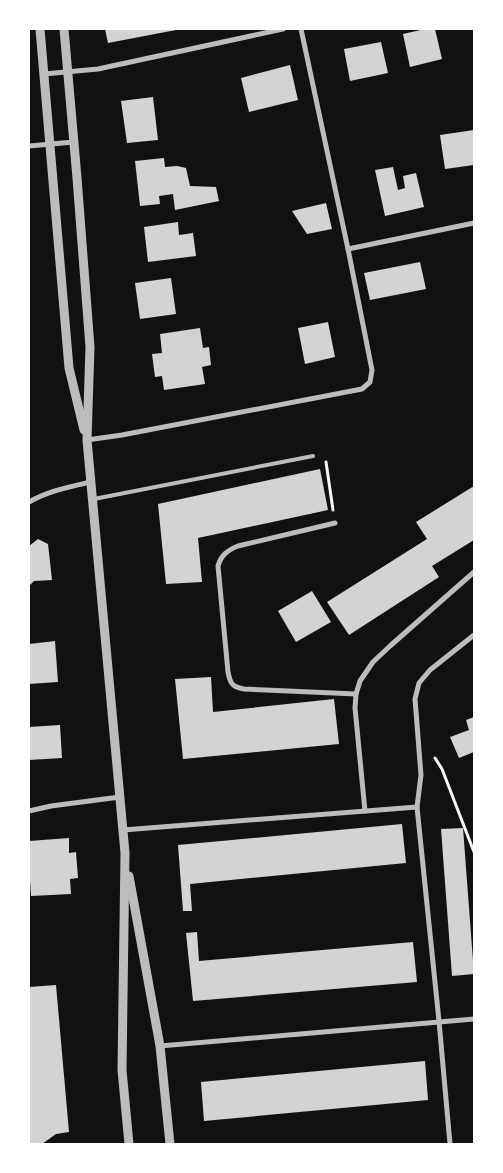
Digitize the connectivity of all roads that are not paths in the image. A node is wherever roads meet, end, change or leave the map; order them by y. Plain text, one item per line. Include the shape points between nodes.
1 (40, 29) edge
2 (64, 29) edge
3 (283, 29) edge
4 (302, 29) edge
5 (68, 71) junction
6 (44, 74) junction
7 (74, 142) junction
8 (49, 144) junction
9 (29, 146) edge
10 (474, 223) edge
11 (348, 249) junction
12 (87, 440) junction
13 (313, 456) road end
14 (91, 482) junction
15 (92, 500) junction
16 (29, 502) edge
17 (335, 523) dead end
18 (474, 572) edge
19 (474, 635) edge
20 (356, 694) junction
21 (120, 797) junction
22 (417, 807) junction
23 (29, 811) edge
24 (365, 811) junction
25 (123, 830) junction
26 (125, 853) junction
27 (474, 1019) edge
28 (439, 1022) junction
29 (160, 1046) junction
30 (128, 1144) edge
31 (170, 1144) edge
32 (450, 1144) edge

1 - 6 street
2 - 5 street
3 - 5 street via 98,69
4 - 11 street
5 - 6 street
5 - 7 street
6 - 8 street
7 - 8 street
7 - 12 street via 90,347
8 - 9 street
8 - 12 street via 69,368
10 - 11 street
11 - 12 street via 372,370 370,382 362,389
12 - 14 street
13 - 15 lane
14 - 15 street
14 - 16 street via 60,489
15 - 21 street
17 - 20 street via 238,546 224,554 218,566 228,672 232,684 244,690
18 - 20 street via 373,662 360,681
19 - 22 street via 430,670 419,683 415,699 421,775
20 - 24 street via 354,708
21 - 23 street
21 - 25 street
22 - 24 street
22 - 28 street
24 - 25 street
25 - 26 street
26 - 29 street
26 - 30 street via 122,1070
27 - 28 street
28 - 29 street
28 - 32 street
29 - 31 street

